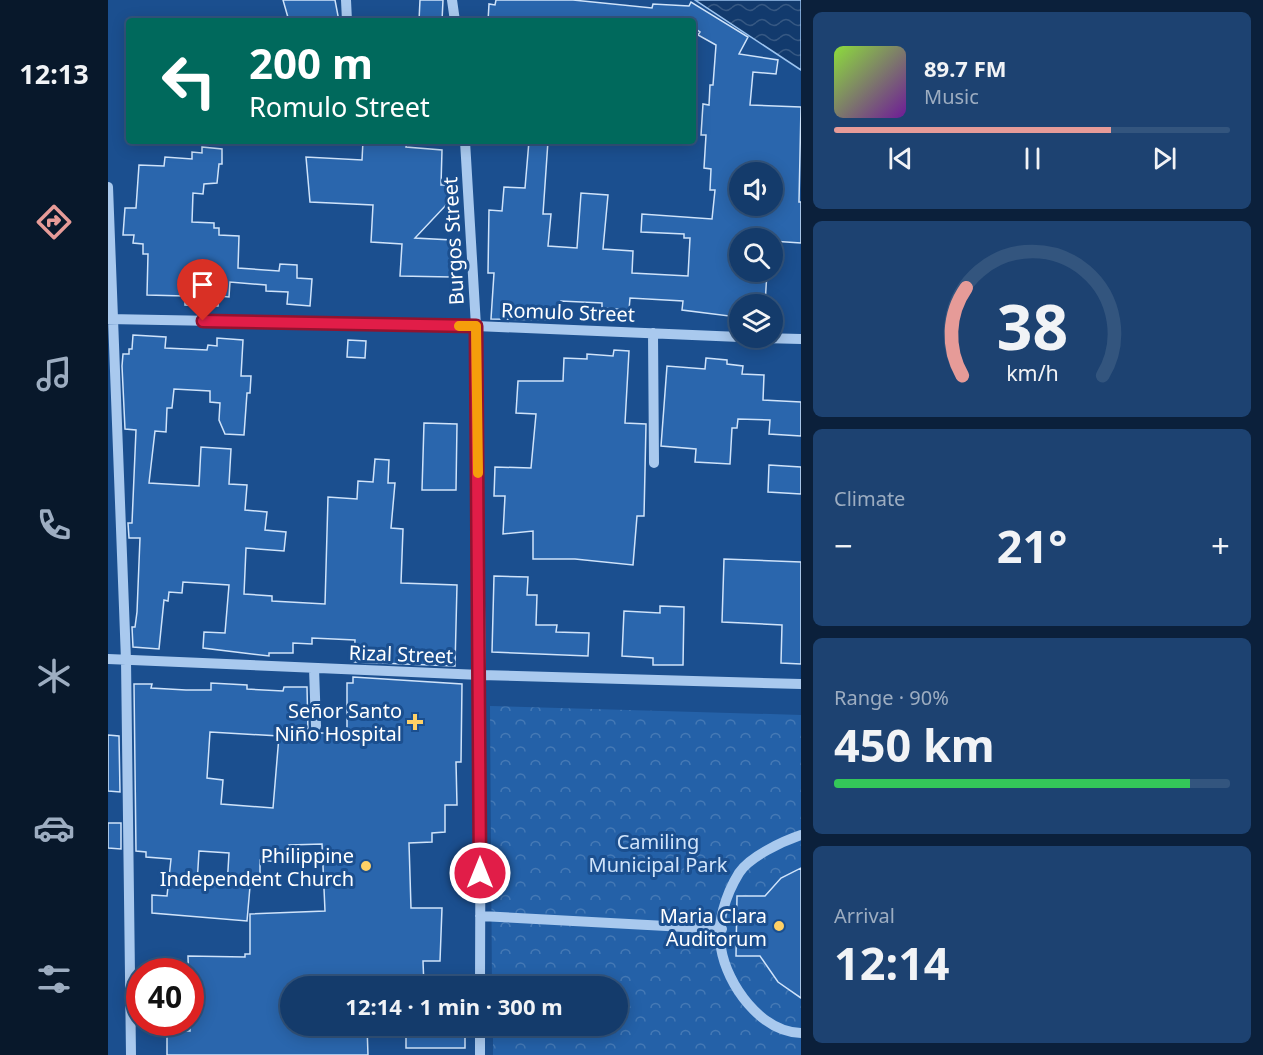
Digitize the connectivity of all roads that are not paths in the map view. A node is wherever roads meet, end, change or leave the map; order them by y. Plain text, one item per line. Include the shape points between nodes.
1 (346, 0) edge
2 (452, 0) edge
3 (347, 18) edge
4 (455, 18) edge
5 (465, 144) edge
6 (108, 187) edge
7 (110, 319) edge
8 (476, 326) junction
9 (653, 333) junction
10 (729, 336) edge
11 (783, 339) edge
12 (801, 339) edge
13 (654, 463) dead end
14 (108, 659) edge
15 (126, 660) junction
16 (314, 668) junction
17 (481, 675) junction
18 (801, 684) edge
19 (316, 726) dead end
20 (801, 836) edge
21 (480, 916) junction
22 (722, 929) junction
23 (480, 976) edge
24 (801, 1033) edge
25 (480, 1036) edge
26 (132, 1055) edge
27 (480, 1055) edge

1 - 3 street
2 - 4 street
5 - 8 street, Burgos Street
6 - 7 street
7 - 8 street, Romulo Street
7 - 15 street
8 - 9 street, Romulo Street
8 - 17 street, Burgos Street
9 - 10 street, Romulo Street
9 - 13 street
11 - 12 street
14 - 15 street, Rizal Street
15 - 16 street, Rizal Street
15 - 26 street
16 - 17 street, Rizal Street
16 - 19 street
17 - 18 street, Rizal Street
17 - 21 street, Burgos Street
20 - 22 street via 779,843 740,871 723,907
21 - 22 street
21 - 23 street, Burgos Street
22 - 24 street via 720,948 734,984 763,1020
25 - 27 street

